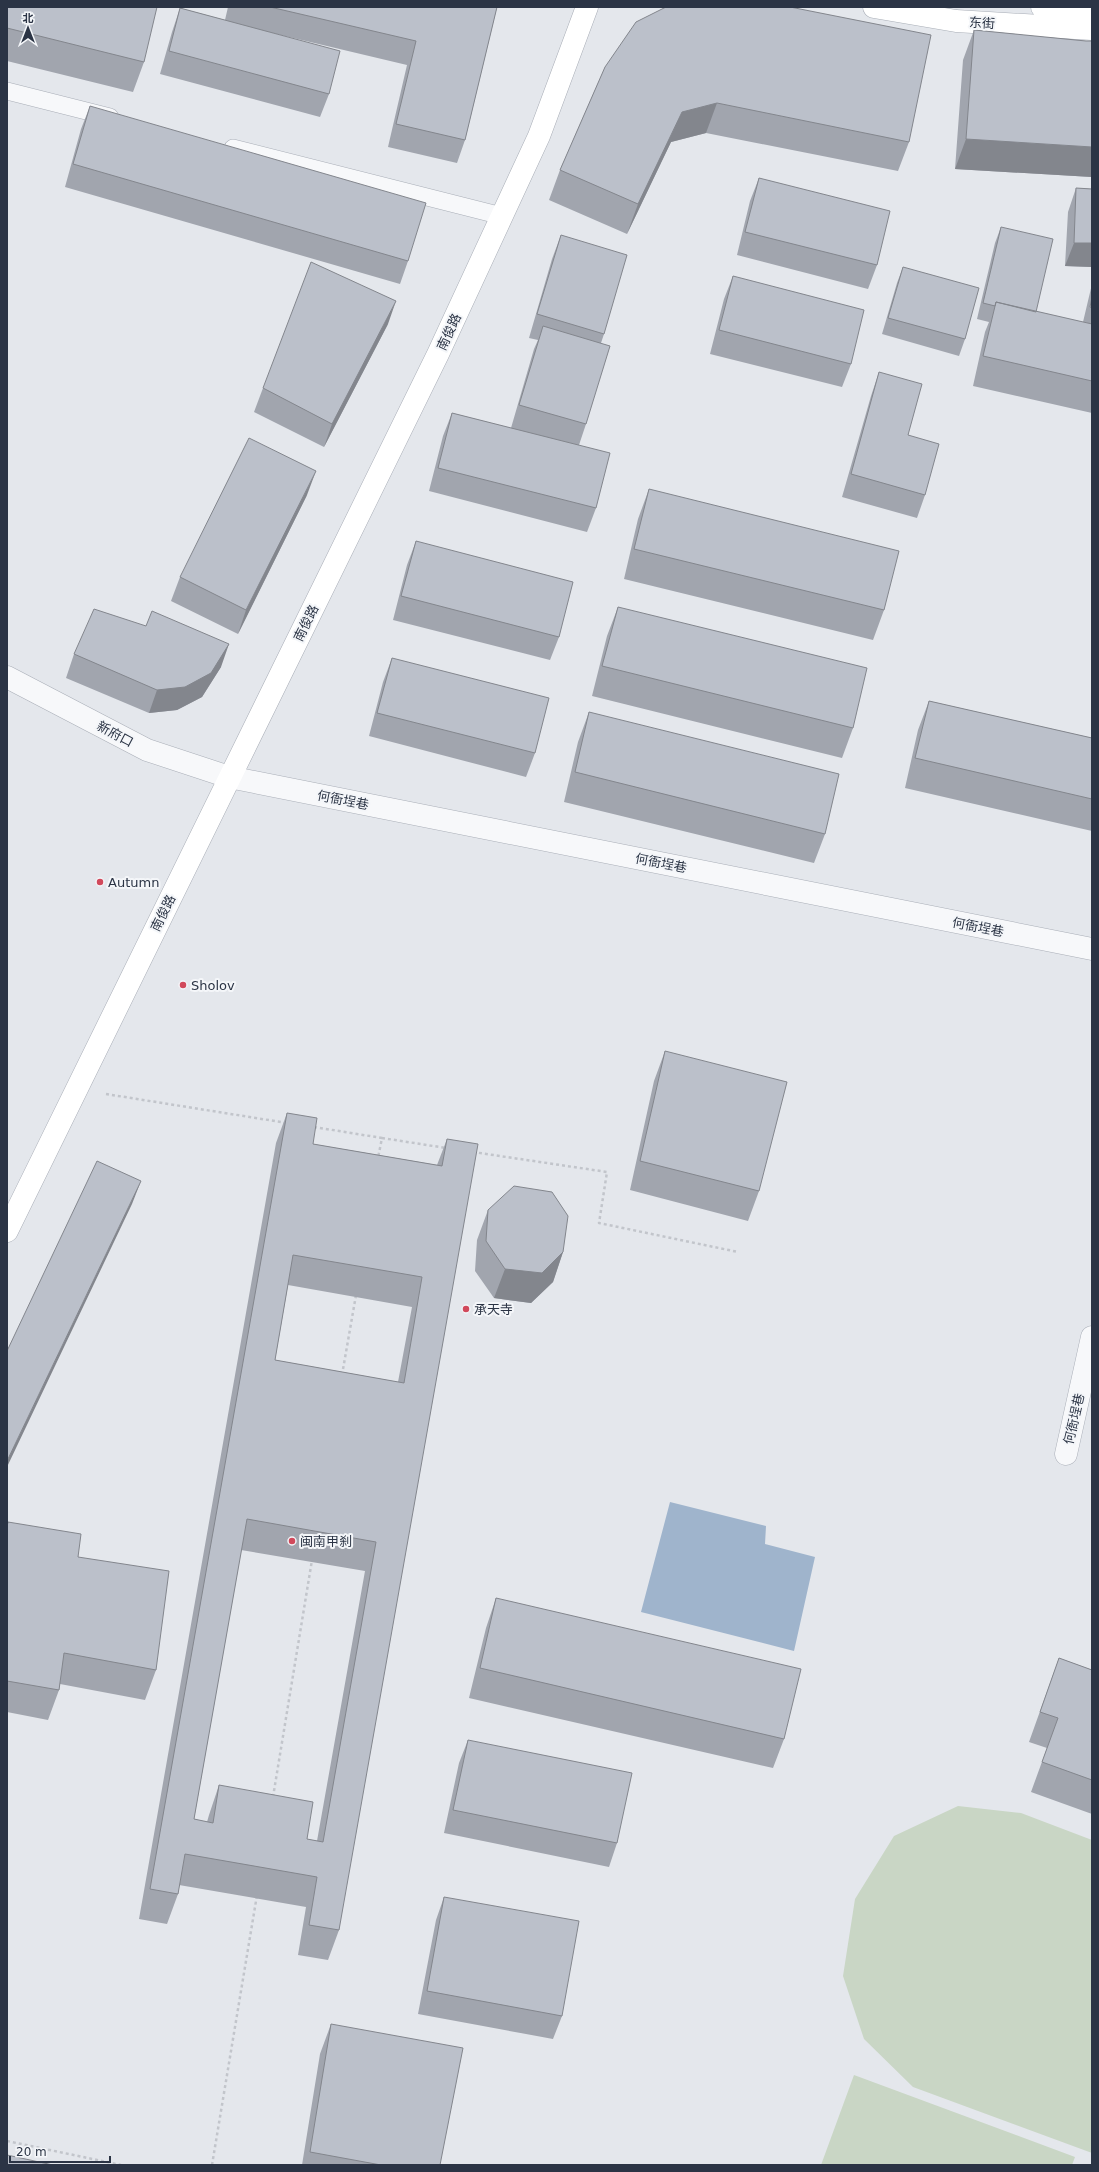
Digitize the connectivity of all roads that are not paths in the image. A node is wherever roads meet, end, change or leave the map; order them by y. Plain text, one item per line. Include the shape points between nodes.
1 (587, 7) edge
2 (874, 7) edge
3 (1042, 7) edge
4 (1092, 13) edge
5 (1092, 29) edge
6 (7, 91) edge
7 (123, 120) edge
8 (216, 144) edge
9 (502, 216) junction
10 (7, 678) edge
11 (229, 777) junction
12 (1092, 949) edge
13 (7, 1231) edge
14 (1092, 1337) edge
15 (1066, 1454) dead end

1 - 9 main road, 南俊路 via 539,136
2 - 5 main road, 东街 via 956,21
3 - 4 main road
6 - 7 lane
8 - 9 lane
9 - 11 main road, 南俊路 via 438,354
10 - 11 street, 新府口 via 147,750
11 - 12 street, 何衙埕巷
11 - 13 main road, 南俊路
14 - 15 street, 何衙埕巷

